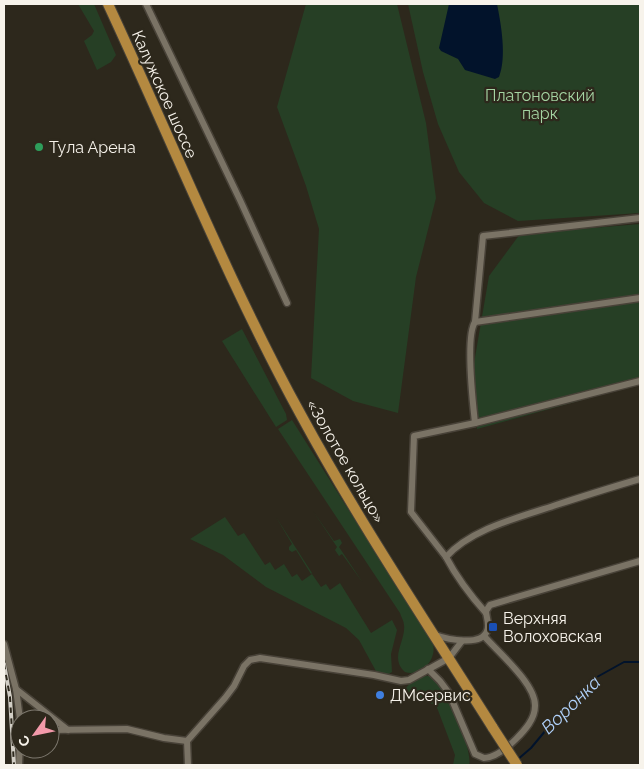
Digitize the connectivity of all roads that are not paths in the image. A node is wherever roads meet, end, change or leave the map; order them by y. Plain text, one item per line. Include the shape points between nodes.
1 (108, 4) edge
2 (146, 4) edge
3 (194, 197) joint
4 (640, 218) edge
5 (640, 298) edge
6 (288, 304) dead end
7 (474, 322) junction
8 (640, 380) edge
9 (475, 423) junction
10 (640, 478) edge
11 (446, 557) junction
12 (640, 561) edge
13 (486, 613) junction
14 (435, 635) junction
15 (484, 636) junction
16 (462, 641) junction
17 (4, 644) edge
18 (449, 658) junction
19 (428, 670) junction
20 (16, 689) junction
21 (19, 709) edge
22 (60, 730) edge
23 (68, 730) junction
24 (187, 741) junction
25 (188, 765) edge
26 (517, 765) edge

1 - 3 main road, Калужское шоссе
2 - 6 street
3 - 14 main road, «Золотое кольцо» via 301,415 340,484
4 - 7 street via 483,236
5 - 7 street
7 - 9 street via 470,378
8 - 9 street
9 - 11 street via 414,436 411,512
10 - 11 street via 474,535
11 - 13 street via 467,592
12 - 13 street via 498,602 488,606
13 - 15 street via 488,627
14 - 16 street
14 - 18 main road, «Золотое кольцо»
15 - 16 street
15 - 19 street via 525,680 535,701 534,713 526,727 497,754 484,758 475,754 449,693
16 - 18 street
17 - 20 street
18 - 19 street
18 - 26 main road, «Золотое кольцо», bridge
19 - 24 street via 403,681 255,658 244,666 225,698
20 - 21 street
20 - 23 street
22 - 23 street
23 - 24 street via 127,729
24 - 25 street

